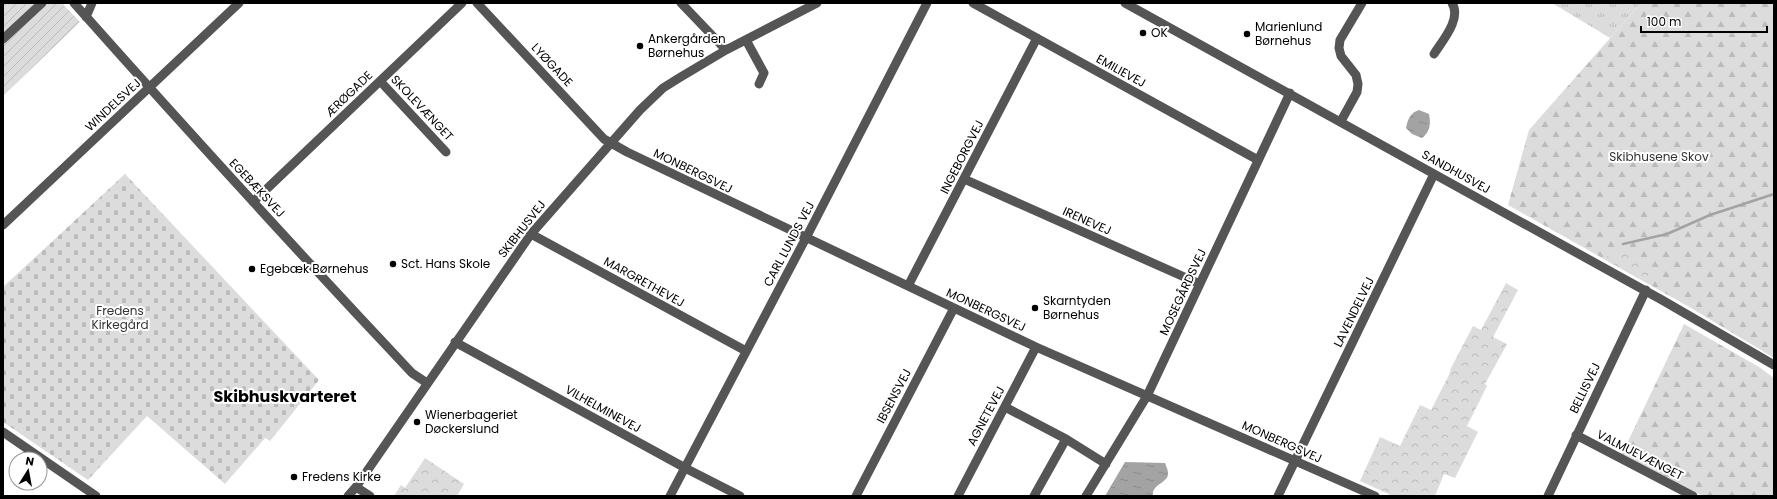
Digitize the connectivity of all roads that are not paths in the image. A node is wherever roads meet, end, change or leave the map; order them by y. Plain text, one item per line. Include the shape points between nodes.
1 (42, 3) edge
2 (74, 3) edge
3 (92, 3) edge
4 (239, 3) edge
5 (462, 3) edge
6 (477, 3) edge
7 (681, 3) edge
8 (817, 3) edge
9 (927, 3) edge
10 (973, 3) edge
11 (1126, 3) edge
12 (1362, 3) edge
13 (1452, 3) edge
14 (86, 17) junction
15 (1037, 38) junction
16 (3, 40) edge
17 (746, 40) junction
18 (726, 50) junction
19 (1434, 55) dead end
20 (380, 81) junction
21 (759, 84) dead end
22 (148, 88) junction
23 (1290, 93) junction
24 (1341, 122) junction
25 (610, 143) junction
26 (446, 152) dead end
27 (1258, 160) junction
28 (1434, 174) junction
29 (964, 179) junction
30 (253, 202) junction
31 (3, 225) edge
32 (531, 234) junction
33 (806, 238) junction
34 (1200, 284) junction
35 (908, 286) junction
36 (1646, 290) junction
37 (954, 308) junction
38 (455, 342) junction
39 (1036, 347) junction
40 (746, 351) junction
41 (1774, 365) edge
42 (427, 384) junction
43 (1147, 396) junction
44 (1005, 407) junction
45 (3, 432) edge
46 (1576, 435) junction
47 (1066, 439) junction
48 (1295, 460) junction
49 (1106, 464) junction
50 (685, 468) junction
51 (356, 487) junction
52 (1357, 492) edge
53 (96, 496) edge
54 (348, 496) edge
55 (370, 496) edge
56 (670, 496) edge
57 (740, 496) edge
58 (856, 496) edge
59 (958, 496) edge
60 (1034, 496) edge
61 (1086, 496) edge
62 (1278, 496) edge
63 (1375, 496) edge
64 (1548, 496) edge
65 (1693, 496) edge

1 - 16 street
2 - 14 street, EGEBÆKSVEJ
3 - 14 street
4 - 22 street, WINDELSVEJ
5 - 20 street, ÆRØGADE
6 - 25 street, LYØGADE
7 - 18 street
8 - 17 street, SKIBHUSVEJ
9 - 33 street, CARL LUNDS VEJ
10 - 15 street, EMILIEVEJ
11 - 23 street, SANDHUSVEJ
12 - 24 street via 1340,40 1341,56 1356,75 1358,84 1357,92
13 - 19 street via 1455,15 1453,24
14 - 22 street, EGEBÆKSVEJ
15 - 27 street, EMILIEVEJ
15 - 29 street, INGEBORGVEJ
17 - 18 street, SKIBHUSVEJ
17 - 21 street via 764,74
18 - 25 street, SKIBHUSVEJ via 663,88
20 - 26 street, SKOLEVÆNGET
20 - 30 street, ÆRØGADE
22 - 30 street, EGEBÆKSVEJ
22 - 31 street, WINDELSVEJ
23 - 24 street, SANDHUSVEJ
23 - 27 street, MOSEGÅRDSVEJ
24 - 28 street, SANDHUSVEJ
25 - 32 street, SKIBHUSVEJ
25 - 33 street, MONBERGSVEJ
27 - 34 street, MOSEGÅRDSVEJ
28 - 36 street, SANDHUSVEJ
28 - 48 street, LAVENDELVEJ
29 - 34 street, IRENEVEJ
29 - 35 street, INGEBORGVEJ
30 - 42 street, EGEBÆKSVEJ via 412,374
32 - 38 street, SKIBHUSVEJ
32 - 40 street, MARGRETHEVEJ
33 - 35 street, MONBERGSVEJ
33 - 40 street, CARL LUNDS VEJ
34 - 43 street, MOSEGÅRDSVEJ
35 - 37 street, MONBERGSVEJ
36 - 41 street, SANDHUSVEJ
36 - 46 street, BELLISVEJ
37 - 39 street, MONBERGSVEJ
37 - 58 street, IBSENSVEJ
38 - 42 street, SKIBHUSVEJ
38 - 50 street, VILHELMINEVEJ
39 - 43 street, MONBERGSVEJ
39 - 44 street, AGNETEVEJ
40 - 50 street, CARL LUNDS VEJ
42 - 51 street, SKIBHUSVEJ
43 - 48 street, MONBERGSVEJ
43 - 49 street, MOSEGÅRDSVEJ
44 - 47 street
44 - 59 street, AGNETEVEJ
45 - 53 street
46 - 64 street, BELLISVEJ
46 - 65 street, VALMUEVÆNGET
47 - 49 street
47 - 60 street
48 - 52 street, MONBERGSVEJ
48 - 62 street, LAVENDELVEJ
49 - 61 street, MOSEGÅRDSVEJ
50 - 56 street, CARL LUNDS VEJ
50 - 57 street, VILHELMINEVEJ
51 - 54 street, SKIBHUSVEJ
51 - 55 street
52 - 63 street, MONBERGSVEJ

